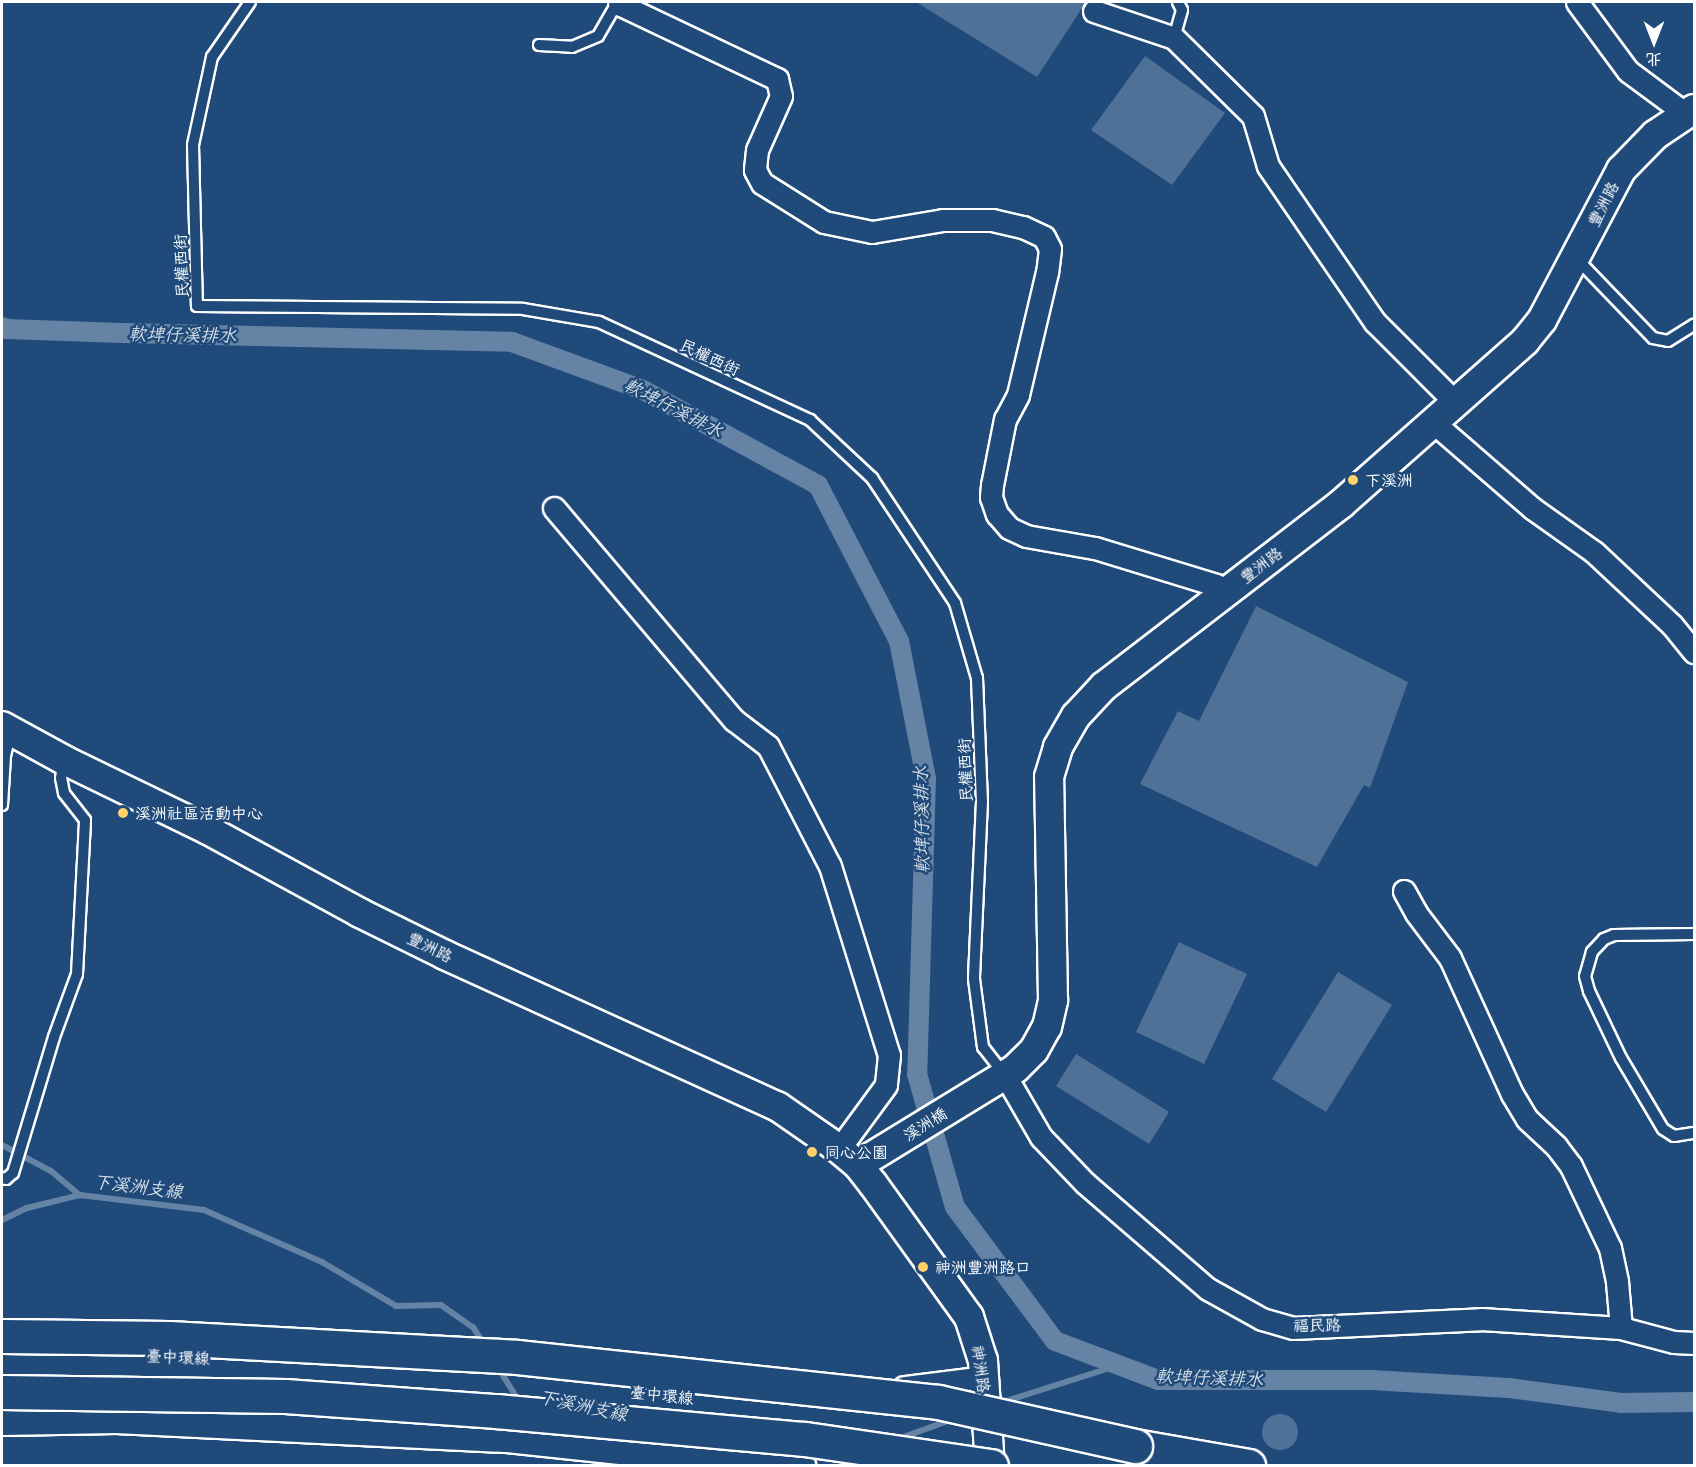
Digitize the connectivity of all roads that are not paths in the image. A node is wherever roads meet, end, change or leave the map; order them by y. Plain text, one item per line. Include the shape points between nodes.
1 (250, 2) edge
2 (619, 2) edge
3 (1178, 2) edge
4 (1577, 2) edge
5 (1094, 11) dead end
6 (1174, 38) junction
7 (539, 45) dead end
8 (1690, 112) edge
9 (1575, 258) junction
10 (1695, 325) edge
11 (1456, 403) junction
12 (1434, 423) junction
13 (554, 508) dead end
14 (1222, 594) junction
15 (1695, 652) edge
16 (6, 729) edge
17 (64, 760) junction
18 (2, 805) edge
19 (1404, 891) dead end
20 (1695, 934) edge
21 (998, 1079) junction
22 (1695, 1133) edge
23 (859, 1155) junction
24 (2, 1178) edge
25 (1621, 1328) junction
26 (2, 1336) edge
27 (1695, 1343) edge
28 (2, 1346) edge
29 (2, 1354) edge
30 (984, 1377) junction
31 (2, 1392) edge
32 (2, 1418) edge
33 (1135, 1446) junction
34 (798, 1466) edge
35 (991, 1466) edge
36 (1248, 1466) edge

1 - 21 lane, 民權西街 via 212,57 193,145 196,306 523,309 599,322 810,420 872,478 956,603 977,678 982,801 974,979 983,1047
2 - 7 lane via 598,36 572,47
2 - 14 street via 777,79 781,96 757,150 755,170 762,183 824,222 872,232 943,220 992,220 1023,227 1048,240 1047,272 1018,395 1005,419 992,485 991,497 997,514 1018,532 1095,548 1216,585
3 - 6 lane via 1182,10
4 - 8 street via 1628,71
5 - 6 street
6 - 11 street via 1252,116 1268,165 1375,322
8 - 9 street, 豐洲路 via 1655,135 1621,170
9 - 10 lane via 1653,338 1668,341
9 - 11 street, 豐洲路 via 1534,331
11 - 12 street, 豐洲路
12 - 14 street, 豐洲路 via 1341,504
12 - 15 street via 1532,508 1594,552 1672,625
13 - 23 street via 734,720 768,746 830,866 890,1055 886,1084
14 - 21 street, 豐洲路 via 1089,700 1058,747 1049,777 1053,1000 1041,1040 1025,1060
16 - 17 street, 豐洲路
16 - 18 lane
17 - 23 street, 豐洲路 via 208,830 445,955 777,1106
17 - 24 lane via 64,794 84,820 77,974 13,1173
19 - 25 street via 1450,958 1527,1119 1571,1166 1610,1248
20 - 22 lane via 1614,935 1592,952 1585,976 1621,1058 1663,1129 1674,1136
21 - 23 street, 溪洲橋
21 - 25 street, 福民路 via 1041,1137 1084,1183 1208,1289 1262,1319 1293,1328 1481,1319
23 - 30 street, 神洲路 via 962,1305 980,1346
25 - 27 street, 福民路 via 1674,1342
26 - 33 highway, bridge via 169,1338 517,1357 938,1402
28 - 30 street, bridge via 469,1352 908,1388
29 - 33 highway, 臺中環線, bridge via 159,1355 499,1377
30 - 35 street, 神洲路
31 - 35 highway, 臺中環線, bridge via 285,1396 472,1409 805,1439
32 - 34 highway via 116,1416 507,1435
33 - 36 highway, 臺中環線

